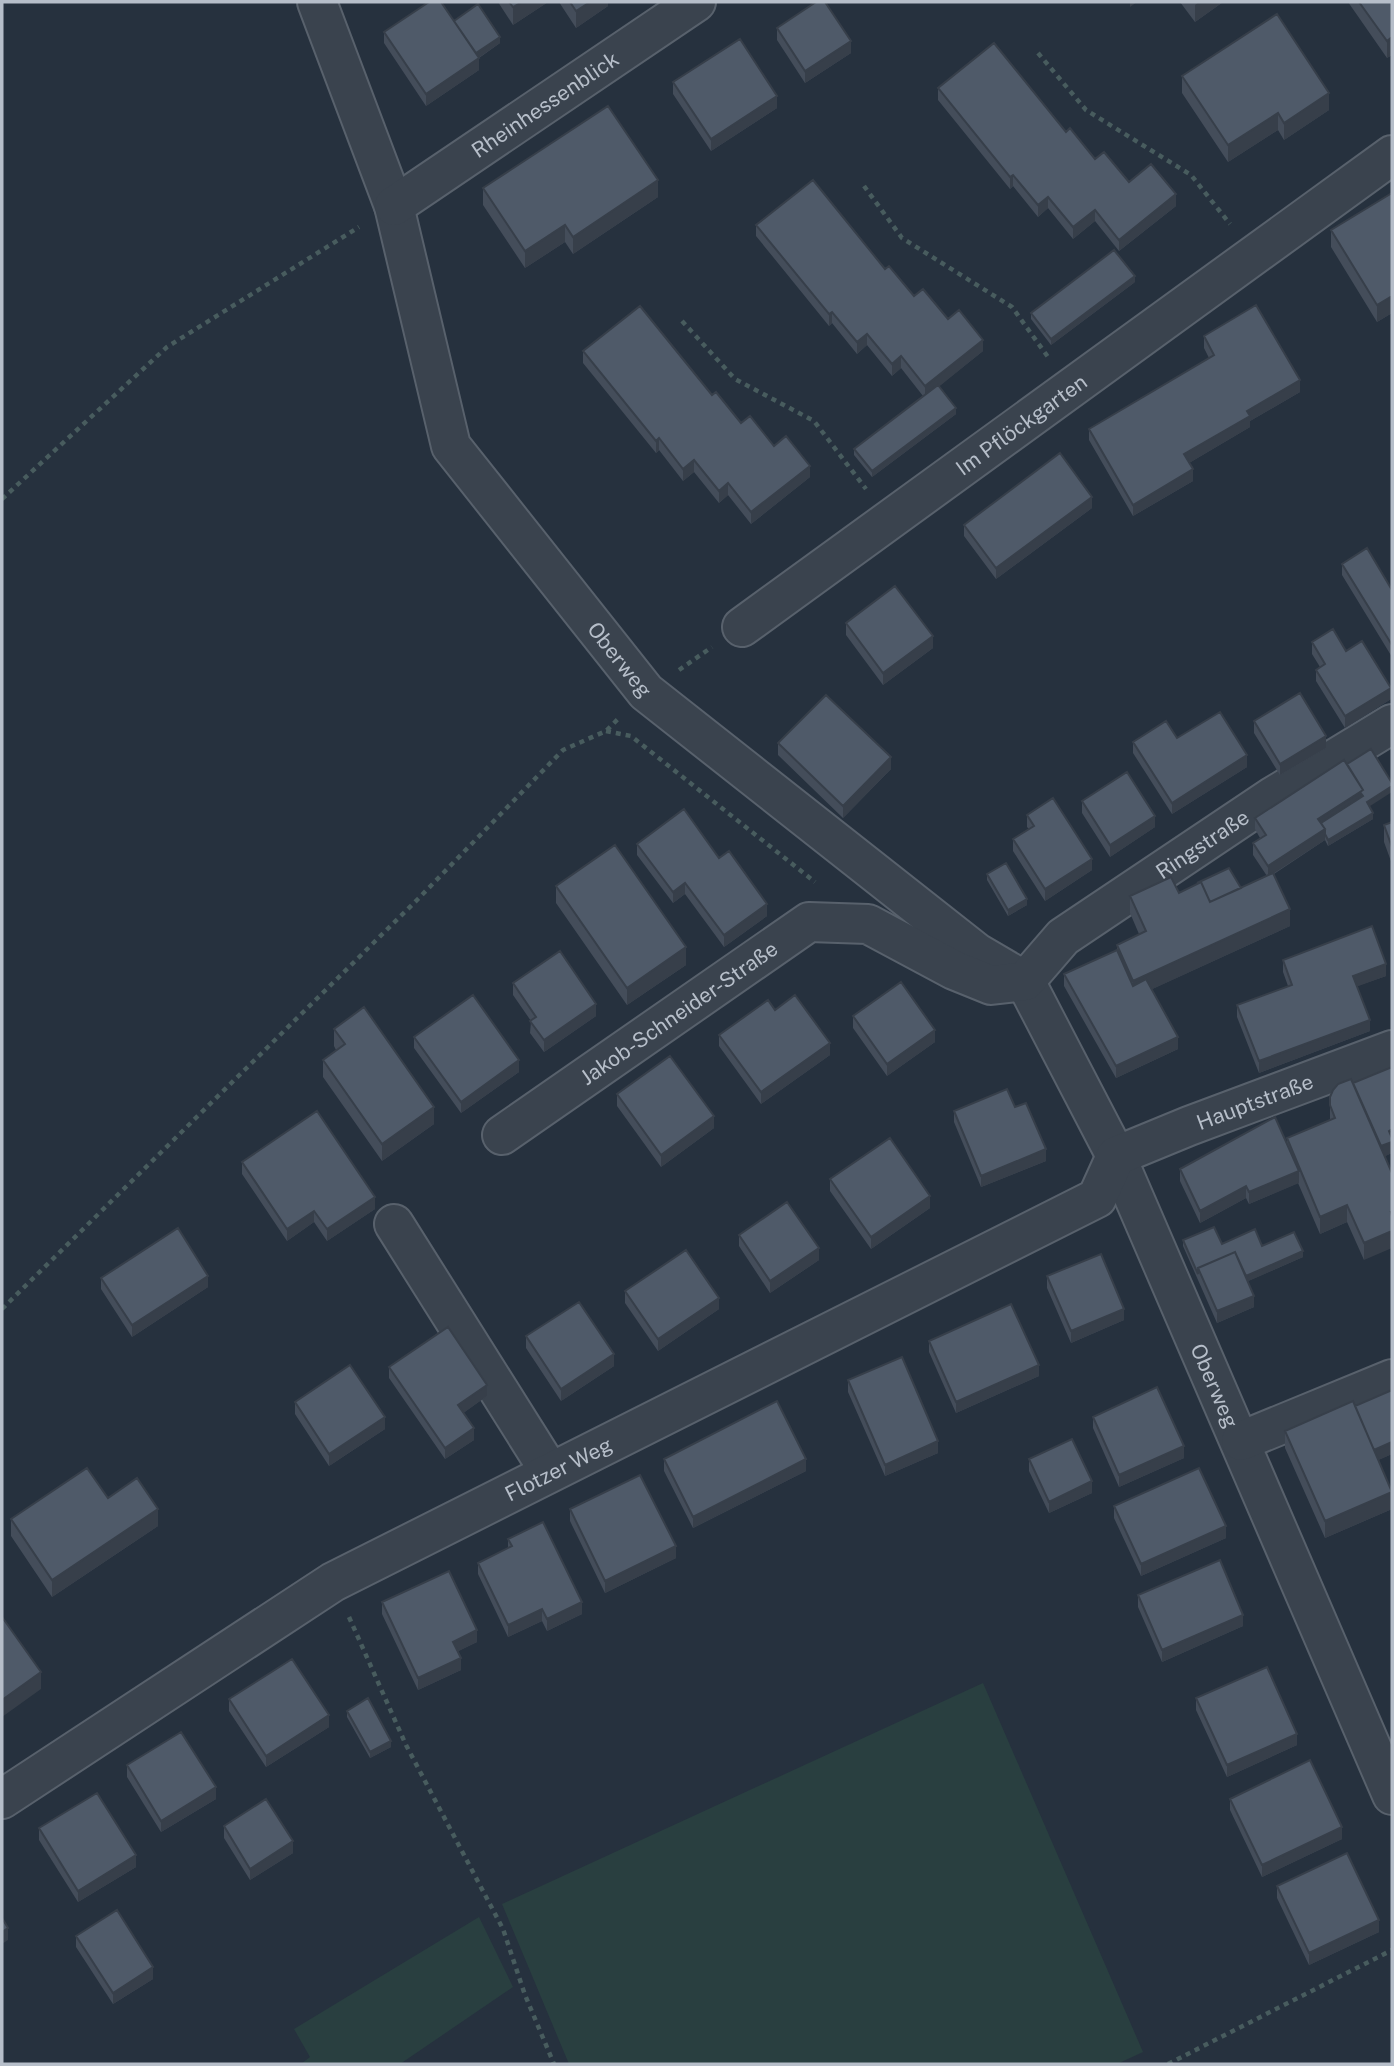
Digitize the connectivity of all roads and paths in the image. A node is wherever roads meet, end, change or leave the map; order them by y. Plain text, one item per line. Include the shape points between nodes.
1 (317, 2) edge
2 (696, 2) edge
3 (1038, 52) dead end
4 (1392, 155) edge
5 (864, 186) dead end
6 (394, 206) junction
7 (1254, 255) junction
8 (682, 321) dead end
9 (1071, 388) junction
10 (2, 499) edge
11 (890, 520) junction
12 (742, 627) joint
13 (646, 692) junction
14 (1392, 724) edge
15 (606, 731) junction
16 (868, 924) junction
17 (1025, 981) junction
18 (1392, 1050) edge
19 (502, 1135) dead end
20 (1116, 1156) junction
21 (394, 1224) dead end
22 (2, 1309) edge
23 (1392, 1379) edge
24 (1241, 1441) junction
25 (551, 1472) junction
26 (333, 1582) junction
27 (1382, 1743) edge
28 (1392, 1795) edge
29 (2, 1799) edge
30 (1392, 1950) edge
31 (555, 2064) edge
32 (1168, 2064) edge

1 - 6 street, Oberweg
2 - 6 street, Rheinhessenblick
3 - 7 path via 1086,110 1191,175
4 - 7 street, Im Pflöckgarten
5 - 9 path via 902,238 1012,307
6 - 10 path via 167,347
6 - 13 street, Oberweg via 451,446
7 - 9 street, Im Pflöckgarten
8 - 11 path via 734,379 814,421
9 - 11 street, Im Pflöckgarten
11 - 12 street, Im Pflöckgarten
12 - 13 path
13 - 15 path
13 - 17 street, Oberweg via 977,953
14 - 17 street, Ringstraße via 1272,797 1063,937
15 - 16 path via 631,736
15 - 22 path via 563,750
16 - 17 street via 991,985
16 - 19 street, Jakob-Schneider-Straße via 809,922
17 - 20 street, Oberweg
18 - 20 street, Hauptstraße
20 - 24 street, Oberweg
20 - 25 street, Flotzer Weg via 1097,1198
21 - 25 street
23 - 24 street
24 - 27 street, Oberweg
25 - 26 street, Flotzer Weg
26 - 29 street, Flotzer Weg
26 - 31 path via 406,1745 503,1929
27 - 28 street, Oberweg
30 - 32 path

